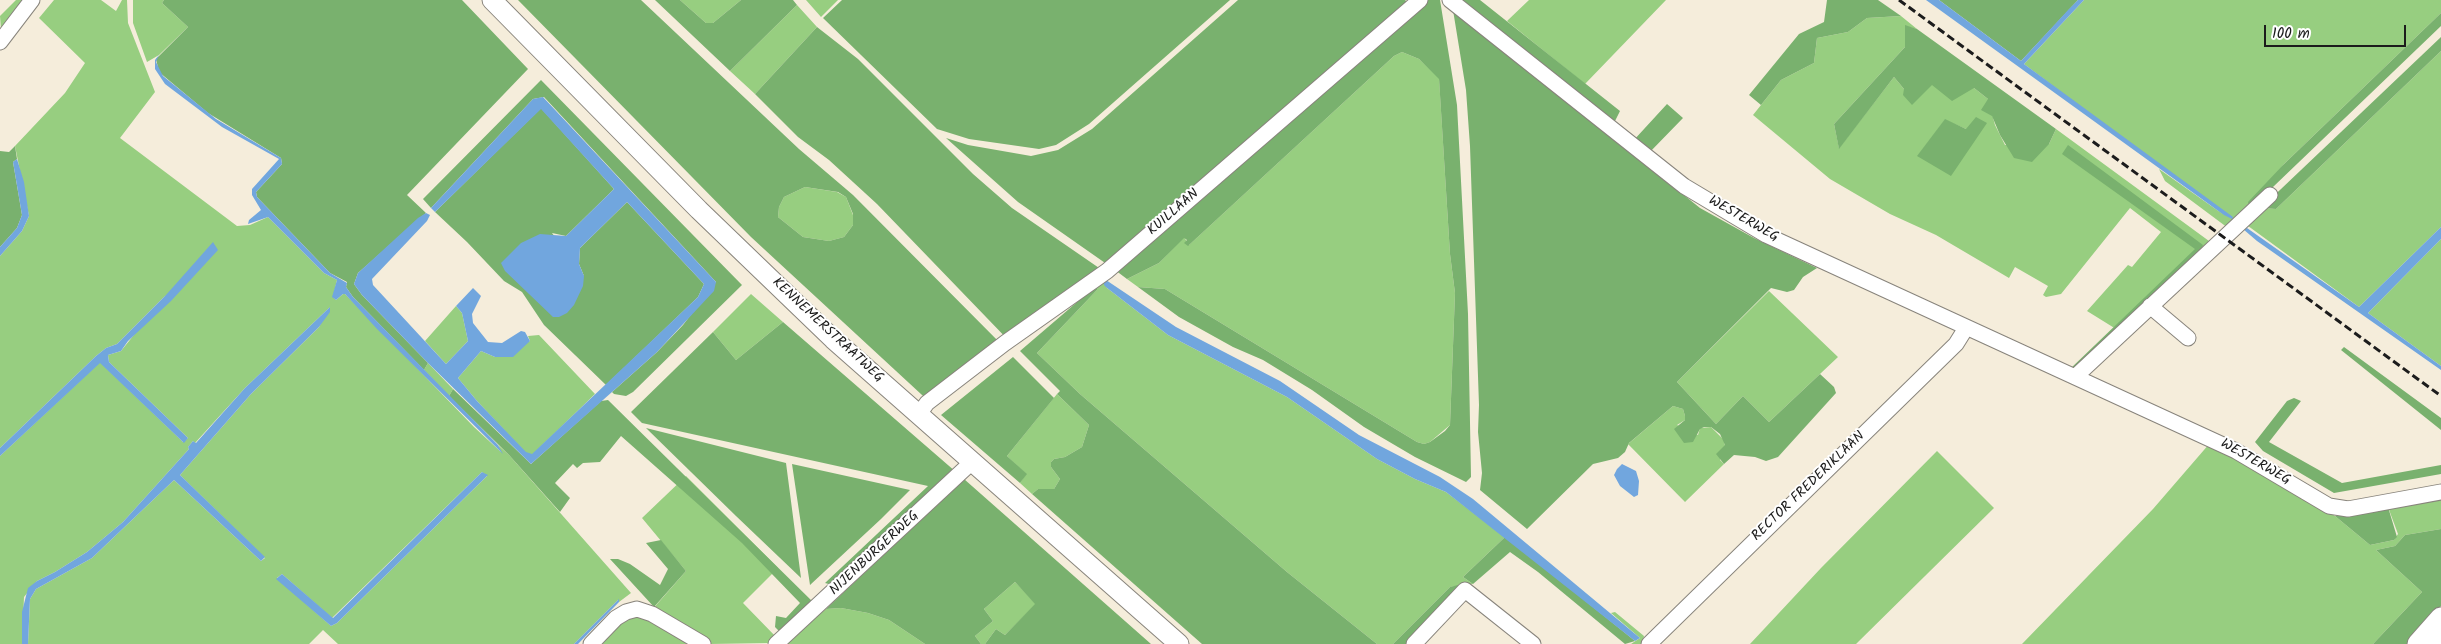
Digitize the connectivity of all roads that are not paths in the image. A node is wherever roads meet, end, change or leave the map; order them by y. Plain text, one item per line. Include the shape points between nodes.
1 (32, 0) edge
2 (492, 0) edge
3 (1420, 0) edge
4 (1450, 0) edge
5 (1, 37) edge
6 (2270, 195) dead end
7 (2150, 306) junction
8 (1966, 328) junction
9 (2188, 338) dead end
10 (2075, 377) junction
11 (923, 409) junction
12 (972, 462) junction
13 (2441, 492) edge
14 (2441, 618) edge
15 (591, 644) edge
16 (704, 644) edge
17 (776, 644) edge
18 (1178, 644) edge
19 (1414, 644) edge
20 (1533, 644) edge
21 (1649, 644) edge
22 (2418, 644) edge

1 - 5 street
2 - 11 main road, KENNEMERSTRAATWEG via 764,273 840,345
3 - 11 street, KUILLAAN via 1107,271 1005,343
4 - 8 street, WESTERWEG via 1684,186 1766,235
6 - 7 street
7 - 9 street
7 - 10 street
8 - 10 street, WESTERWEG
8 - 21 street, RECTOR FREDERIKLAAN via 1956,344
10 - 13 street, WESTERWEG via 2236,451 2329,506 2348,509
11 - 12 main road, KENNEMERSTRAATWEG
12 - 17 street, NIJENBURGERWEG
12 - 18 main road, KENNEMERSTRAATWEG
14 - 22 highway
15 - 16 street via 616,618 637,609 652,614
19 - 20 street via 1465,590

